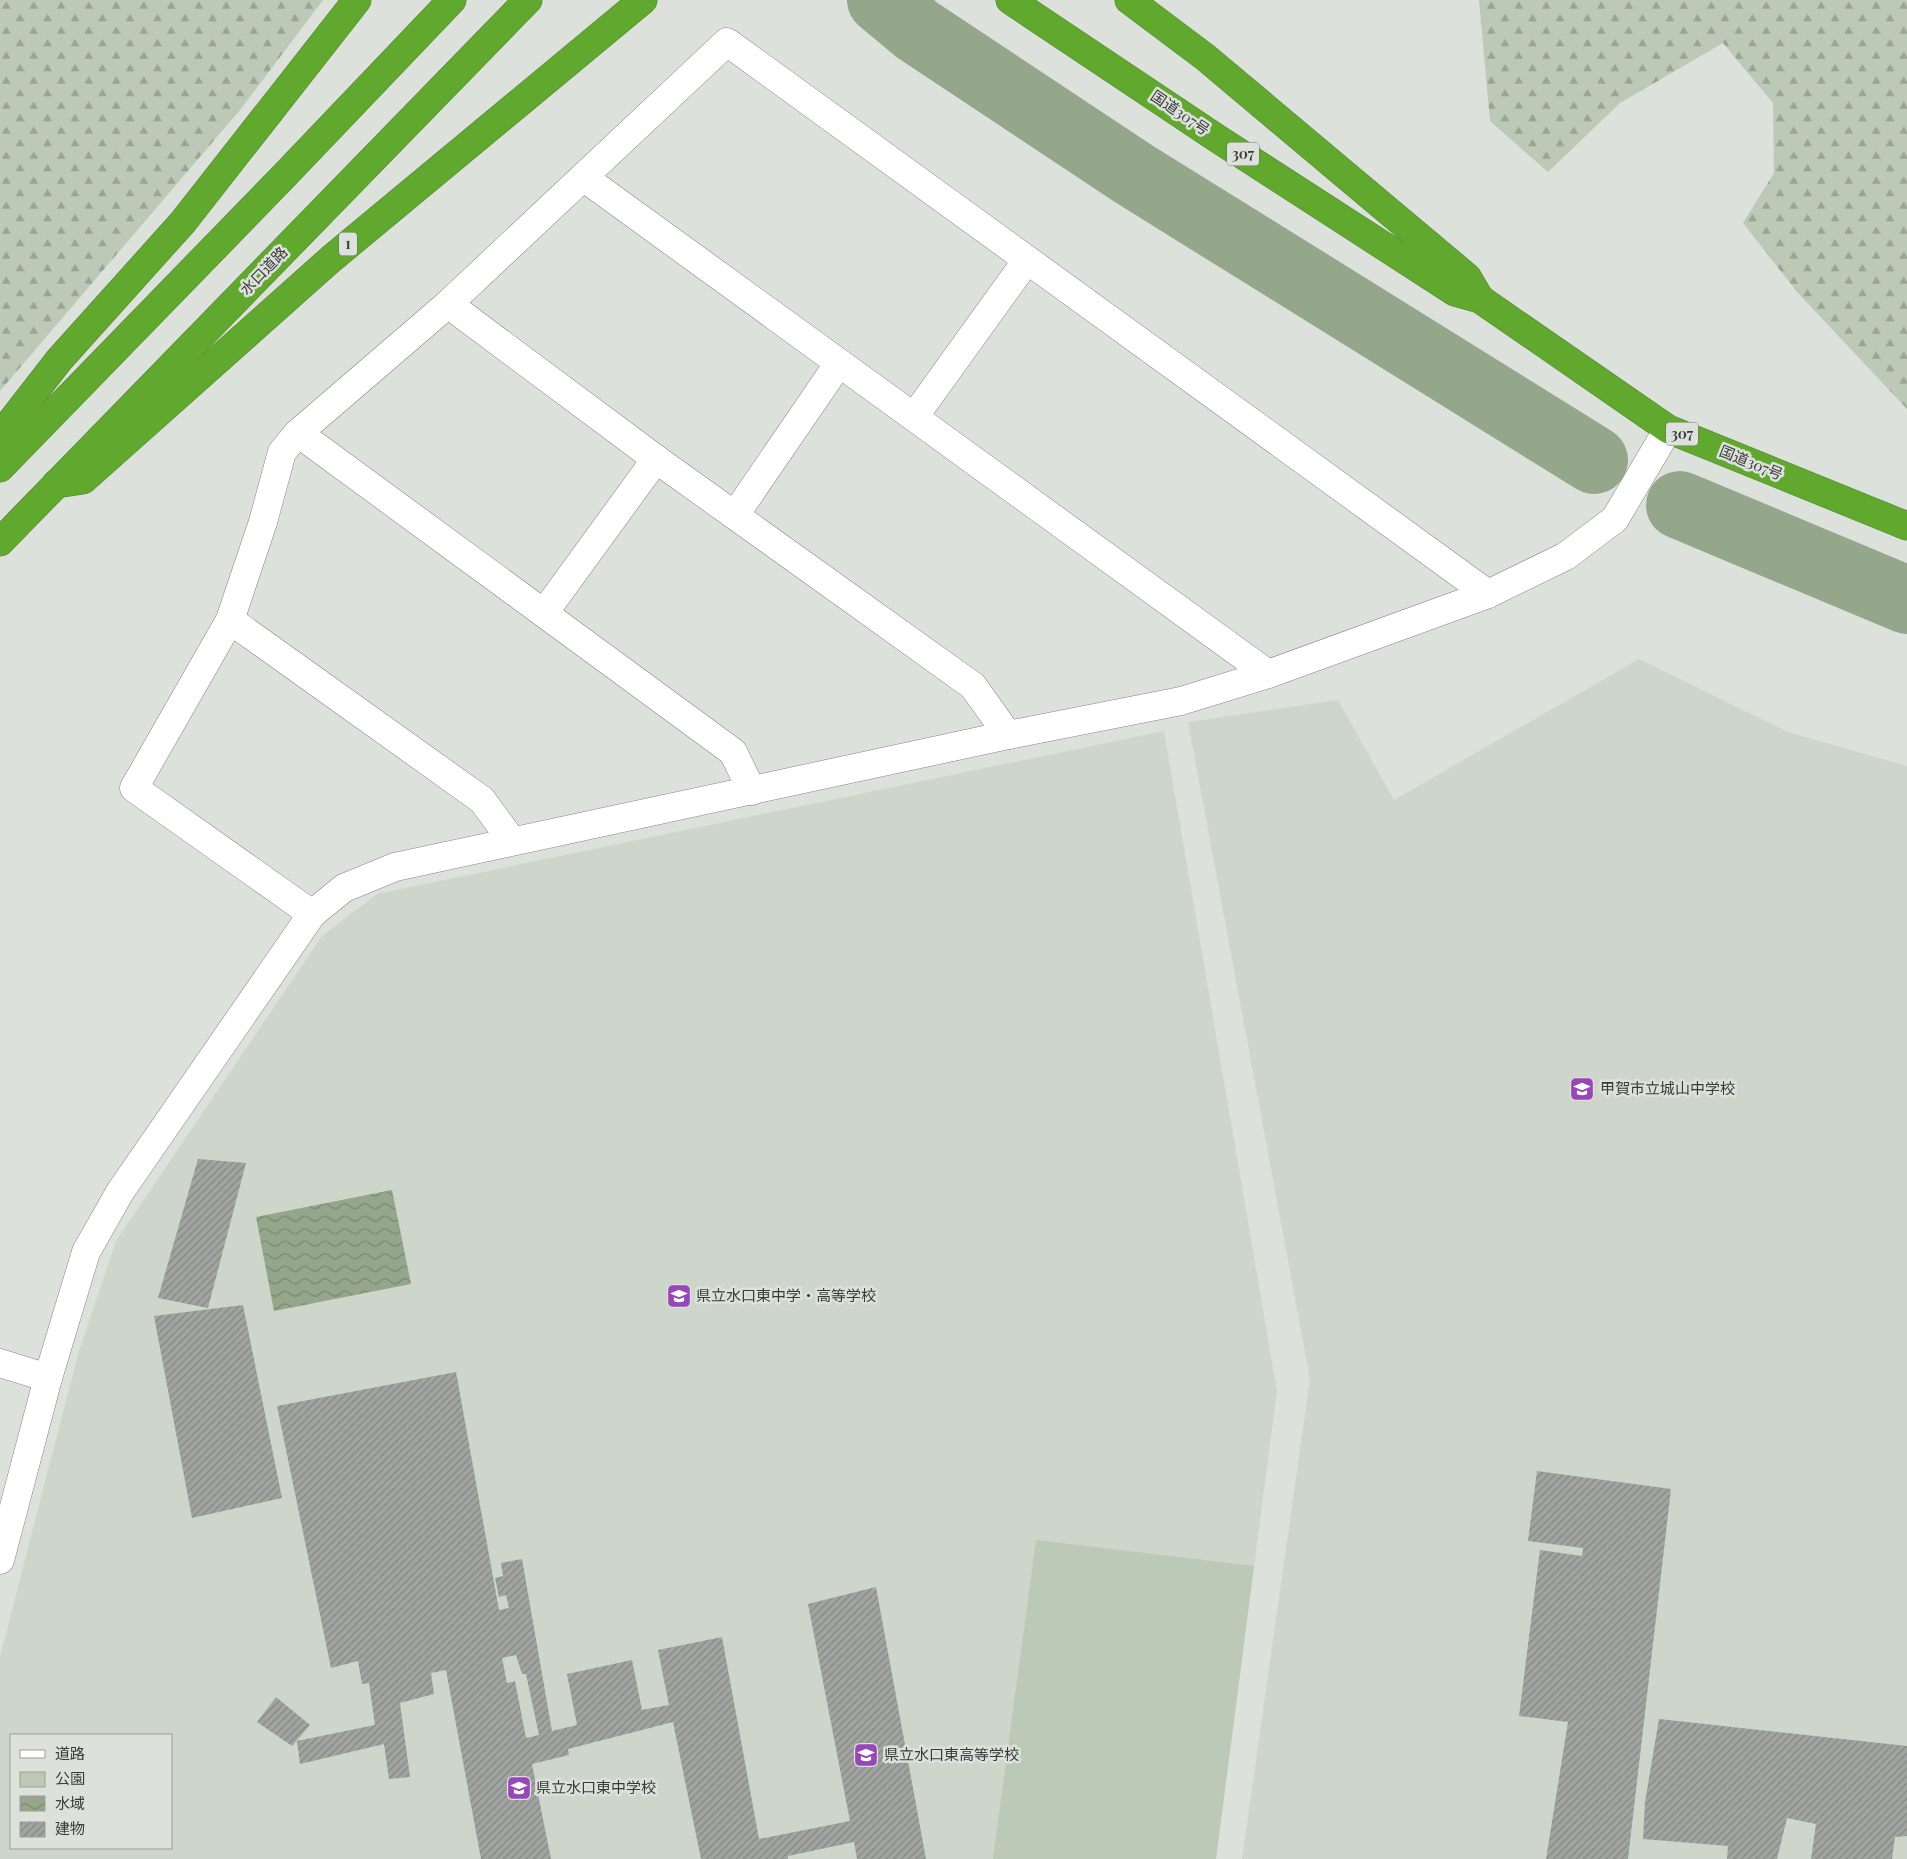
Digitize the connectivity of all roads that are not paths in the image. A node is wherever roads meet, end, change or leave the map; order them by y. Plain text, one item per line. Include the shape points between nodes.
1 (357, 0) edge
2 (452, 0) edge
3 (528, 0) edge
4 (643, 0) edge
5 (1010, 0) edge
6 (1129, 0) edge
7 (583, 177) junction
8 (1027, 260) junction
9 (1480, 300) junction
10 (448, 304) junction
11 (839, 363) junction
12 (914, 417) junction
13 (1668, 428) junction
14 (298, 433) junction
15 (0, 436) edge
16 (656, 459) junction
17 (0, 468) edge
18 (56, 484) junction
19 (735, 515) junction
20 (1907, 526) edge
21 (0, 542) edge
22 (1488, 594) junction
23 (544, 613) junction
24 (230, 620) junction
25 (1268, 674) junction
26 (1008, 734) junction
27 (752, 791) junction
28 (512, 841) junction
29 (312, 914) junction
30 (0, 1363) edge
31 (48, 1378) junction
32 (0, 1560) edge

1 - 15 highway via 183,222 59,360
2 - 17 highway
3 - 18 highway, 水口道路
4 - 18 highway, 1 via 331,259 83,480
5 - 9 highway, 国道307号 / 307 via 1446,287
6 - 9 highway, 国道307号 / 307 via 1205,57 1467,278
7 - 8 street via 727,42
7 - 10 street
7 - 11 street
8 - 12 street
8 - 22 street
9 - 13 highway, 国道307号 / 307
10 - 14 street
10 - 16 street
11 - 12 street
11 - 19 street
12 - 25 street
13 - 20 highway, 国道307号 / 307
13 - 22 street via 1615,519 1566,556
14 - 23 street
14 - 24 street via 282,452 263,522
16 - 19 street
16 - 23 street
18 - 21 highway, 水口道路
19 - 26 street via 973,686
22 - 25 street
23 - 27 street via 733,752
24 - 28 street via 482,800
24 - 29 street via 134,788
25 - 26 street via 1181,701
26 - 27 street
27 - 28 street
28 - 29 street via 395,867 344,888
29 - 31 street via 120,1192 86,1252
30 - 31 street
31 - 32 street

